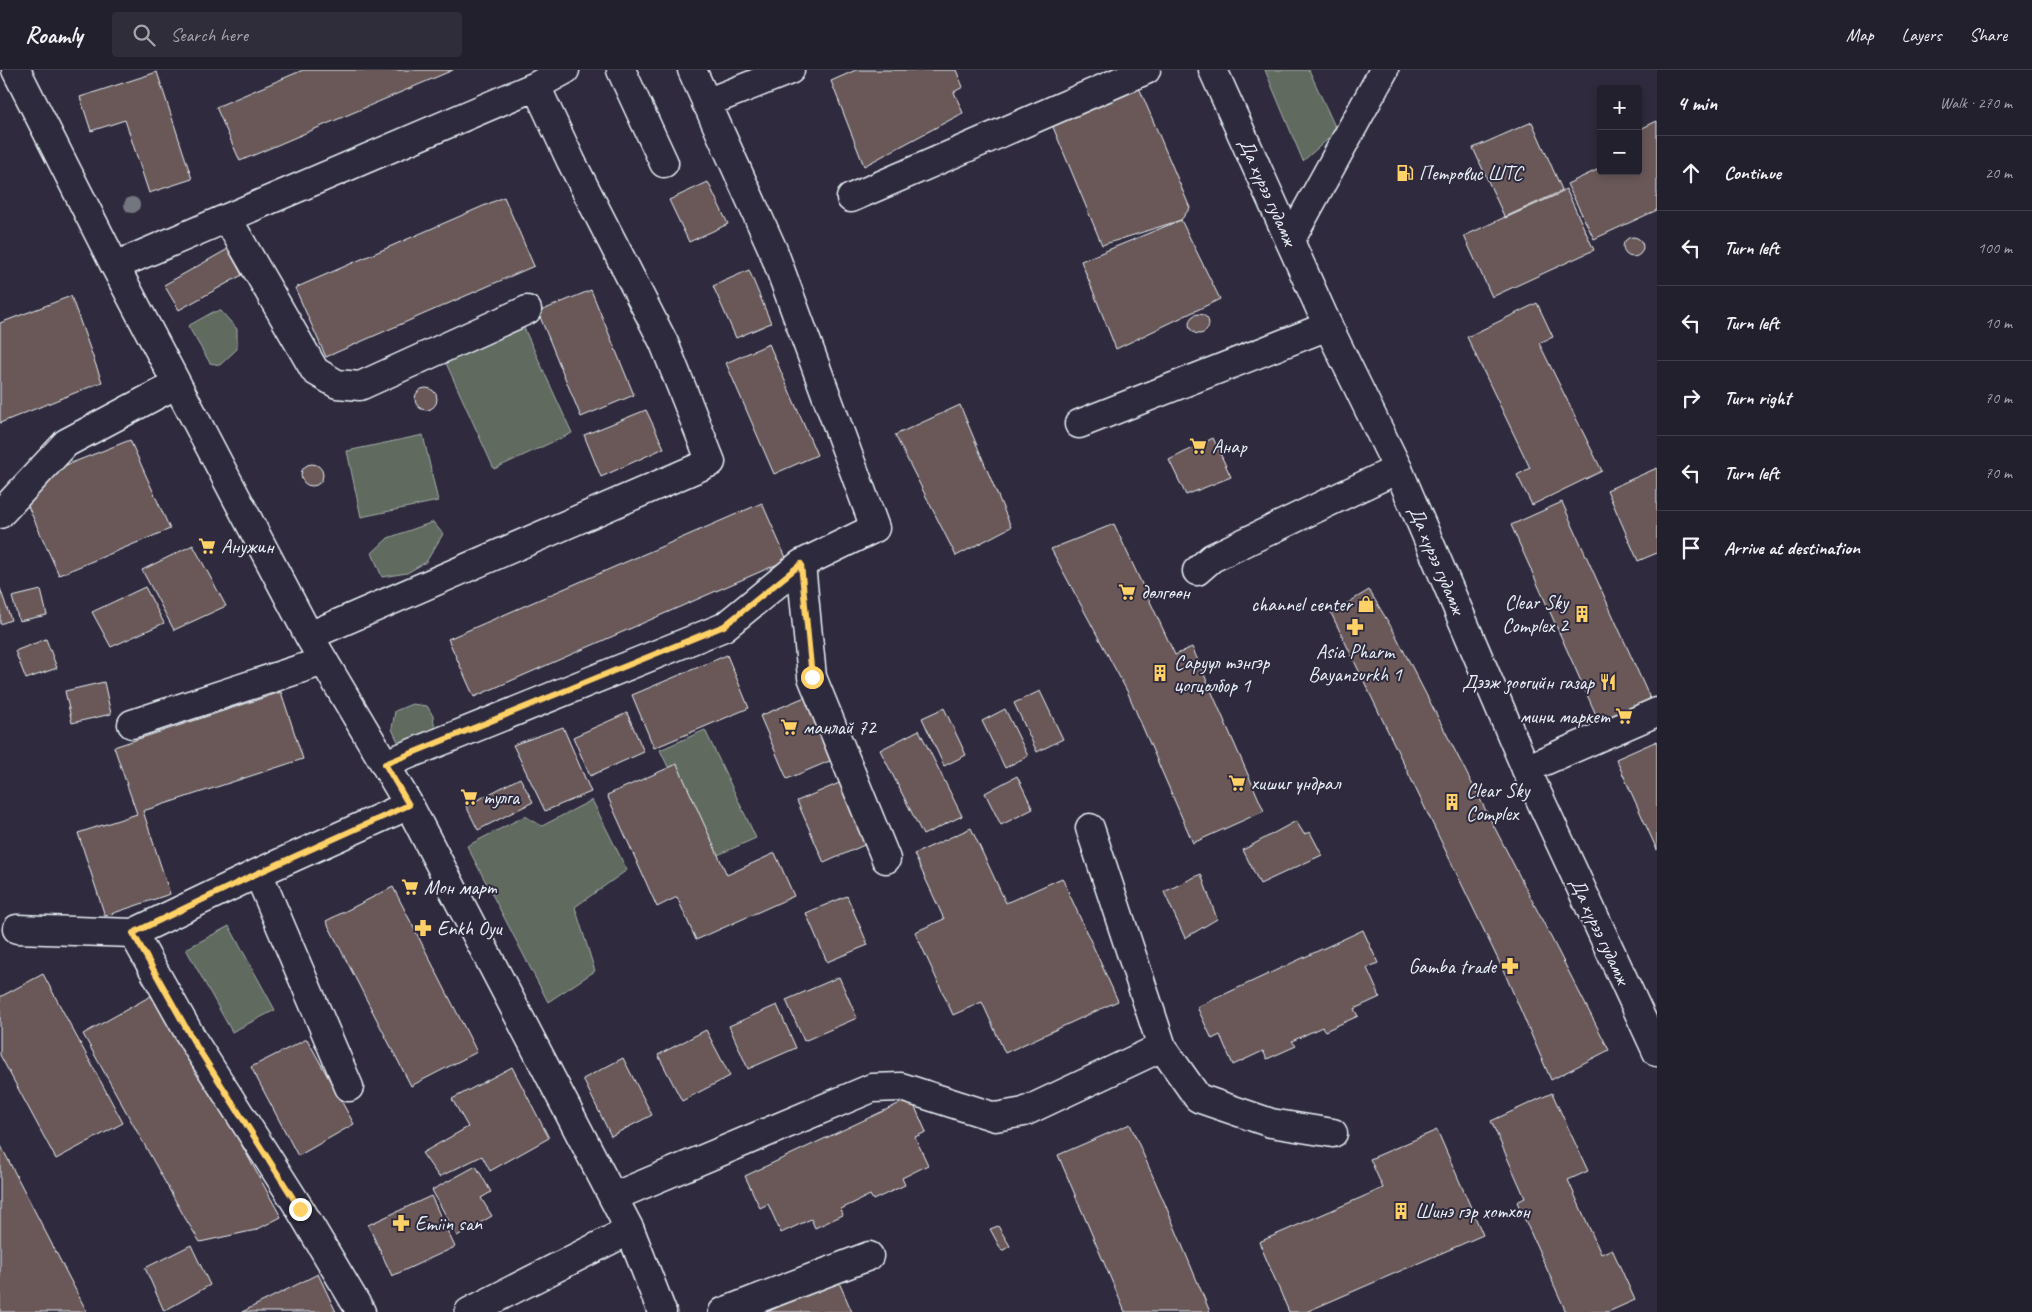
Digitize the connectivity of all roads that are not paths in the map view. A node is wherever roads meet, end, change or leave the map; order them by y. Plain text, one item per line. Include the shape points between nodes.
1 (565, 70) edge
2 (621, 70) edge
3 (692, 70) edge
4 (790, 70) edge
5 (1146, 70) edge
6 (1213, 70) edge
7 (1384, 70) edge
8 (15, 74) edge
9 (536, 86) junction
10 (706, 103) junction
11 (664, 163) dead end
12 (851, 198) dead end
13 (227, 218) junction
14 (1290, 241) junction
15 (115, 266) junction
16 (527, 310) dead end
17 (1328, 326) junction
18 (177, 384) junction
19 (1078, 424) dead end
20 (1398, 469) junction
21 (0, 514) edge
22 (801, 564) junction
23 (1197, 571) dead end
24 (310, 636) junction
25 (324, 661) junction
26 (1657, 712) edge
27 (132, 724) dead end
28 (385, 764) junction
29 (1526, 768) junction
30 (409, 805) junction
31 (1090, 828) dead end
32 (886, 859) dead end
33 (258, 873) junction
34 (17, 929) dead end
35 (133, 933) junction
36 (1162, 1047) junction
37 (1657, 1052) edge
38 (348, 1087) dead end
39 (1333, 1133) dead end
40 (613, 1197) junction
41 (630, 1230) junction
42 (869, 1256) dead end
43 (361, 1312) edge
44 (469, 1312) edge
45 (662, 1312) edge
46 (723, 1312) edge

1 - 9 street
2 - 11 street
3 - 10 street
4 - 10 street
5 - 12 street
6 - 14 street, Да хүрээ гудамж
7 - 14 street
8 - 15 street
9 - 13 street
9 - 24 street via 664,344 711,462
10 - 22 street via 773,250 875,528
13 - 15 street
13 - 16 street via 315,370 336,384 360,386
14 - 17 street, Да хүрээ гудамж
15 - 18 street
17 - 19 street
17 - 20 street, Да хүрээ гудамж
18 - 21 street via 66,443
18 - 24 street
20 - 23 street via 1212,558
20 - 29 street, Да хүрээ гудамж
22 - 28 street via 724,626
22 - 32 street via 812,677
24 - 25 street
25 - 27 street
25 - 28 street
26 - 29 street
28 - 30 street
29 - 37 street, Да хүрээ гудамж
30 - 33 street
30 - 40 street
31 - 36 street
33 - 35 street
33 - 38 street
34 - 35 street
35 - 43 street via 194,1042
36 - 39 street via 1198,1098 1271,1123
36 - 40 street via 1024,1112 995,1117 901,1087 872,1088
40 - 41 street
41 - 44 street
41 - 45 street
42 - 46 street

